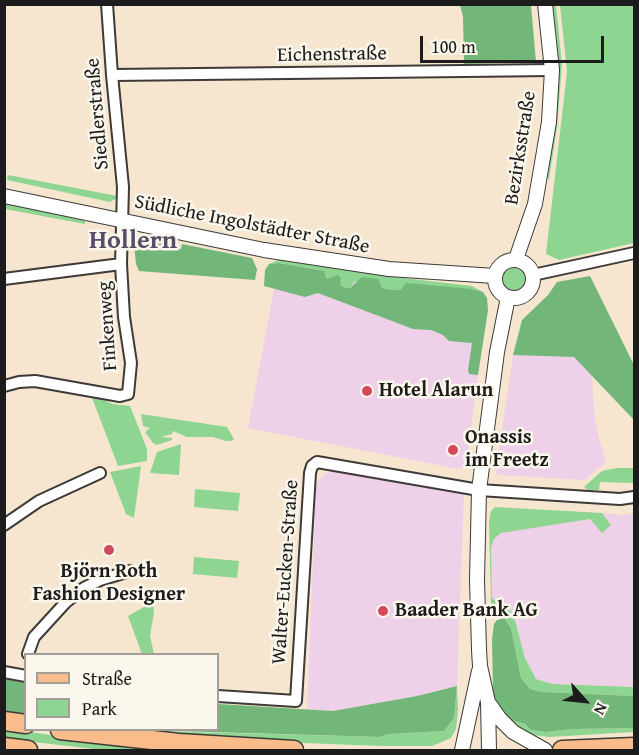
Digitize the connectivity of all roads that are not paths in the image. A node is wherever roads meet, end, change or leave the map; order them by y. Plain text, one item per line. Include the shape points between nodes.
1 (107, 4) edge
2 (545, 4) edge
3 (552, 70) junction
4 (112, 75) junction
5 (4, 196) edge
6 (121, 220) junction
7 (634, 253) edge
8 (516, 260) junction
9 (121, 264) junction
10 (533, 275) junction
11 (495, 276) junction
12 (4, 279) edge
13 (508, 297) junction
14 (4, 386) edge
15 (100, 473) dead end
16 (479, 490) junction
17 (634, 497) edge
18 (4, 525) edge
19 (130, 571) dead end
20 (28, 653) edge
21 (480, 666) junction
22 (4, 672) edge
23 (23, 676) edge
24 (219, 696) edge
25 (488, 702) junction
26 (4, 721) edge
27 (24, 724) edge
28 (77, 731) edge
29 (4, 747) edge
30 (634, 747) edge
31 (28, 750) edge
32 (294, 750) edge
33 (462, 750) edge
34 (489, 750) edge
35 (545, 750) edge
36 (562, 750) edge

1 - 4 street, Siedlerstraße
2 - 3 street, Bezirksstraße
3 - 4 street, Eichenstraße
3 - 8 street, Bezirksstraße via 549,122 534,204
4 - 6 street, Siedlerstraße via 123,187
5 - 6 street, Südliche Ingolstädter Straße
6 - 9 street, Finkenweg
6 - 11 street, Südliche Ingolstädter Straße via 264,250 389,270
7 - 10 street
8 - 10 street via 527,265
8 - 11 street via 505,262
9 - 12 street
9 - 14 street, Finkenweg via 131,363 128,394 120,396 35,381
10 - 13 street via 526,293
11 - 13 street via 499,291
13 - 16 street
15 - 18 street via 39,501
16 - 17 street
16 - 21 street
16 - 24 street, Walter-Eucken-Straße via 317,462 312,466 296,700
19 - 20 street via 100,580 66,602 34,637
21 - 25 street
21 - 33 street
22 - 23 street
25 - 34 street
25 - 35 street via 513,732
26 - 27 main road
28 - 32 main road via 179,743
29 - 31 main road
30 - 36 main road

